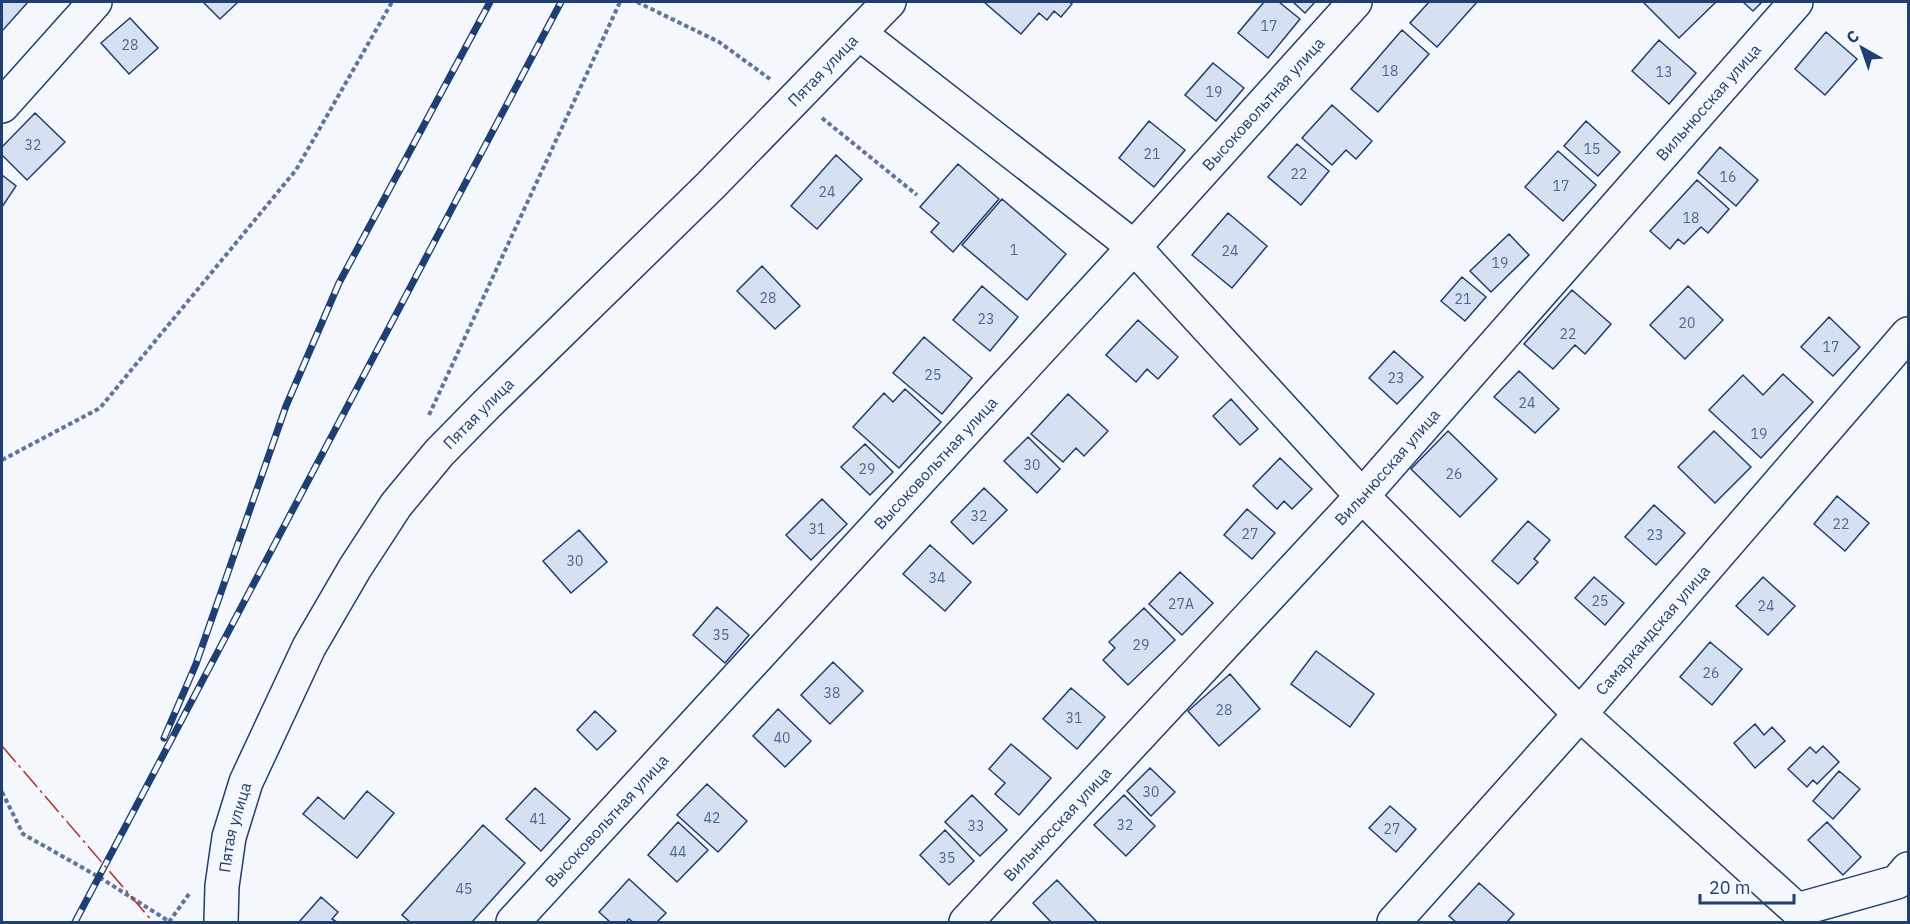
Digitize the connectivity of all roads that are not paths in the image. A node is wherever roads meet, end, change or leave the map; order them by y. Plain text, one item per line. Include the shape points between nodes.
1 (95, 2) edge
2 (889, 2) edge
3 (1355, 2) edge
4 (1796, 2) edge
5 (859, 33) junction
6 (2, 106) edge
7 (1134, 246) junction
8 (1908, 334) edge
9 (1362, 496) junction
10 (1580, 714) junction
11 (1908, 869) edge
12 (221, 922) edge
13 (513, 922) edge
14 (966, 922) edge
15 (1394, 922) edge

1 - 6 street
2 - 5 street, Пятая улица
3 - 7 street, Высоковольтная улица
4 - 9 street, Вильнюсская улица
5 - 7 street
5 - 12 street, Пятая улица via 711,185 487,404 396,505 309,648 246,782 229,837
7 - 9 street
7 - 13 street, Высоковольтная улица
8 - 10 street, Самаркандская улица
9 - 10 street
9 - 14 street, Вильнюсская улица
10 - 11 street via 1797,910 1897,882
10 - 15 street, Самаркандская улица

